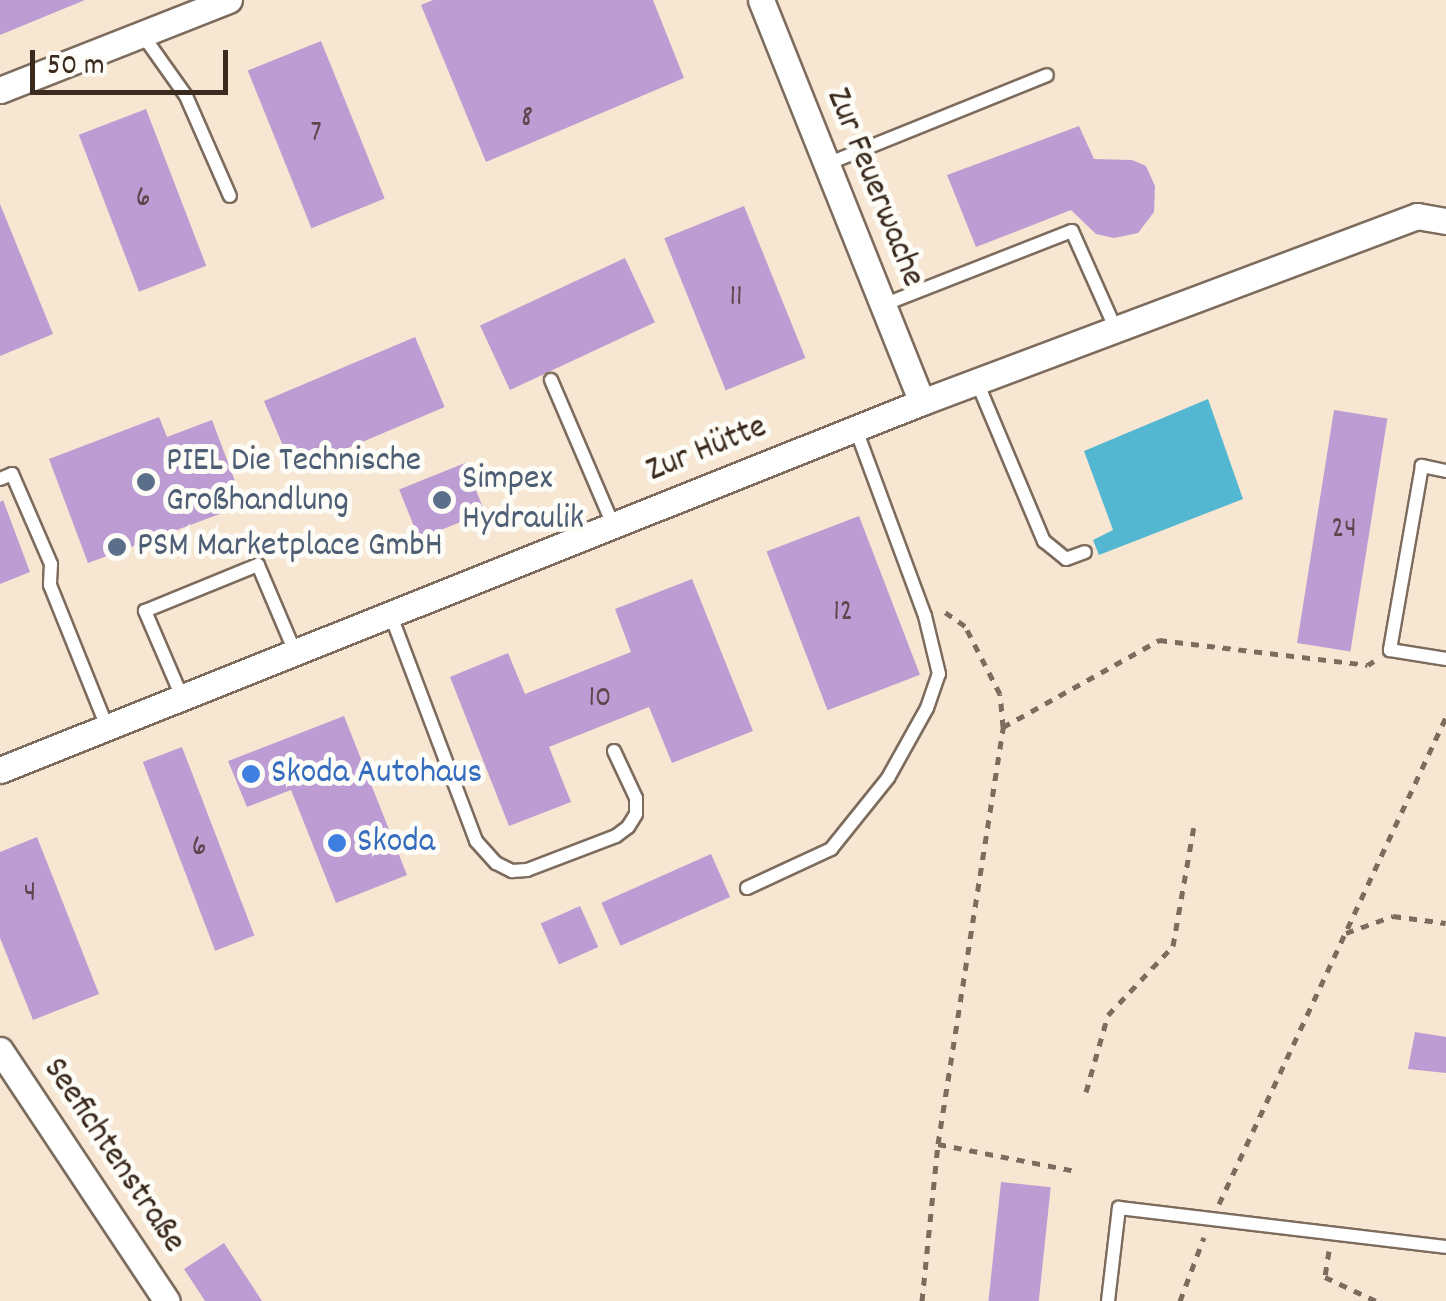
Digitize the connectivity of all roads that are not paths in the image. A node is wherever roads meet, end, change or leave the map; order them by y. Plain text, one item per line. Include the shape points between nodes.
1 (229, 0) edge
2 (761, 0) edge
3 (142, 34) junction
4 (1047, 75) dead end
5 (0, 90) edge
6 (826, 164) junction
7 (230, 196) dead end
8 (1446, 221) edge
9 (883, 305) junction
10 (1116, 330) junction
11 (551, 380) dead end
12 (977, 382) junction
13 (922, 402) junction
14 (856, 429) junction
15 (1446, 470) edge
16 (0, 478) edge
17 (613, 524) junction
18 (1084, 552) dead end
19 (390, 614) junction
20 (295, 652) junction
21 (1446, 658) edge
22 (182, 698) junction
23 (107, 727) junction
24 (614, 751) dead end
25 (0, 770) edge
26 (747, 888) dead end
27 (0, 1050) edge
28 (1446, 1247) edge
29 (167, 1301) edge
30 (1108, 1301) edge

1 - 3 street
2 - 6 street, Zur Feuerwache
3 - 5 street
3 - 7 lane via 186,96
4 - 6 lane
6 - 9 street, Zur Feuerwache
8 - 10 street, Zur Hütte via 1417,216
9 - 10 lane via 1072,230
9 - 13 street, Zur Feuerwache
10 - 12 street, Zur Hütte
11 - 17 lane
12 - 13 street, Zur Hütte
12 - 18 lane via 1044,541 1066,559
13 - 14 street, Zur Hütte
14 - 17 street, Zur Hütte
14 - 26 lane via 916,590 939,674 928,708 888,778 831,849
15 - 21 lane via 1422,466 1390,650
16 - 23 lane via 12,474 51,564 50,584
17 - 19 street, Zur Hütte
19 - 20 street, Zur Hütte
19 - 24 lane via 476,841 496,864 528,870 628,827 636,798
20 - 22 street, Zur Hütte
20 - 22 lane via 258,565 242,571 145,611
22 - 23 street, Zur Hütte
23 - 25 street, Zur Hütte
27 - 29 street, Seefichtenstraße
28 - 30 lane via 1120,1208

